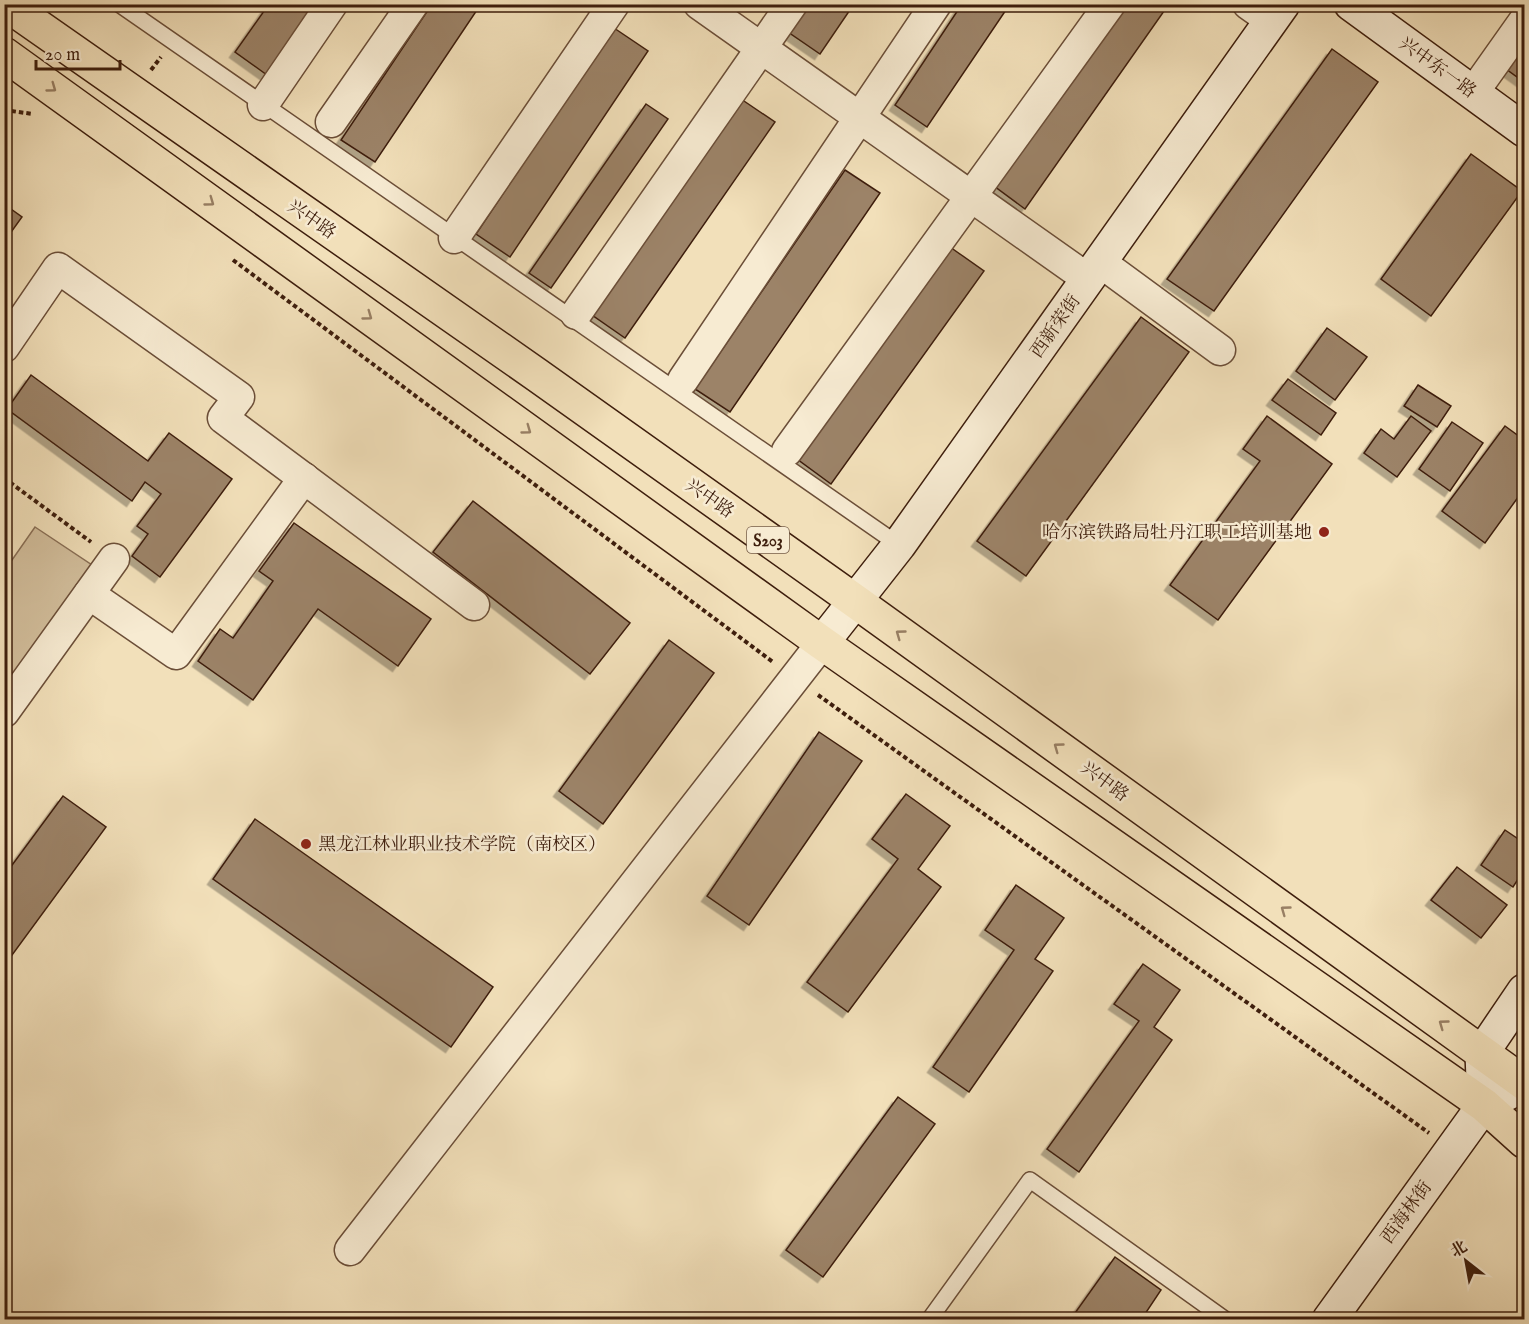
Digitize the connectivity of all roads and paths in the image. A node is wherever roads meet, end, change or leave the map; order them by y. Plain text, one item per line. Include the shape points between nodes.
1 (6, 4) edge
2 (119, 4) edge
3 (332, 4) edge
4 (413, 4) edge
5 (614, 4) edge
6 (699, 4) edge
7 (792, 4) edge
8 (936, 4) edge
9 (1110, 4) edge
10 (1351, 4) edge
11 (1268, 10) edge
12 (1524, 21) edge
13 (760, 48) junction
14 (4, 54) edge
15 (1473, 93) junction
16 (262, 105) junction
17 (4, 110) edge
18 (38, 115) dead end
19 (860, 118) junction
20 (331, 122) dead end
21 (1524, 130) edge
22 (971, 196) junction
23 (454, 238) dead end
24 (233, 260) dead end
25 (1094, 271) junction
26 (576, 314) dead end
27 (4, 347) edge
28 (1220, 350) dead end
29 (683, 380) dead end
30 (787, 451) dead end
31 (4, 478) edge
32 (304, 478) junction
33 (899, 545) junction
34 (114, 559) joint
35 (88, 594) junction
36 (855, 601) junction
37 (474, 605) dead end
38 (822, 643) junction
39 (778, 666) dead end
40 (816, 694) dead end
41 (4, 712) edge
42 (1524, 991) edge
43 (1482, 1053) junction
44 (1524, 1084) edge
45 (1484, 1105) junction
46 (1524, 1141) edge
47 (1452, 1150) junction
48 (350, 1250) dead end
49 (929, 1320) edge
50 (1226, 1320) edge
51 (1329, 1320) edge

1 - 36 highway, 兴中路 / S203
2 - 16 lane
3 - 16 street
4 - 20 street
5 - 23 street
6 - 13 street
7 - 13 street
8 - 19 street
9 - 22 street
10 - 15 street, 兴中东一路
11 - 25 street, 西新荣街
12 - 15 street
13 - 19 street
13 - 26 street
14 -> 38 highway
15 - 21 street, 兴中东一路
16 - 33 lane
17 - 18 path
19 - 22 street
19 - 29 street
22 - 25 street
22 - 30 street
24 - 39 path
25 - 28 street
25 - 33 street, 西新荣街
27 - 32 street via 58,268 239,397 223,418
31 - 34 path
32 - 35 street via 176,654
32 - 37 street
33 - 36 street, 西新荣街
34 - 35 street
35 - 41 street
36 - 38 street, 西新荣街
43 -> 36 highway, 兴中路 / S203
38 - 45 highway
38 - 48 street
40 - 47 path
42 - 43 street
43 - 44 highway, 兴中路 / S203
43 - 45 street
44 - 45 street, 西海林街
45 - 46 highway
45 - 47 street, 西海林街
47 - 51 street, 西海林街
49 - 50 lane via 1030,1180

